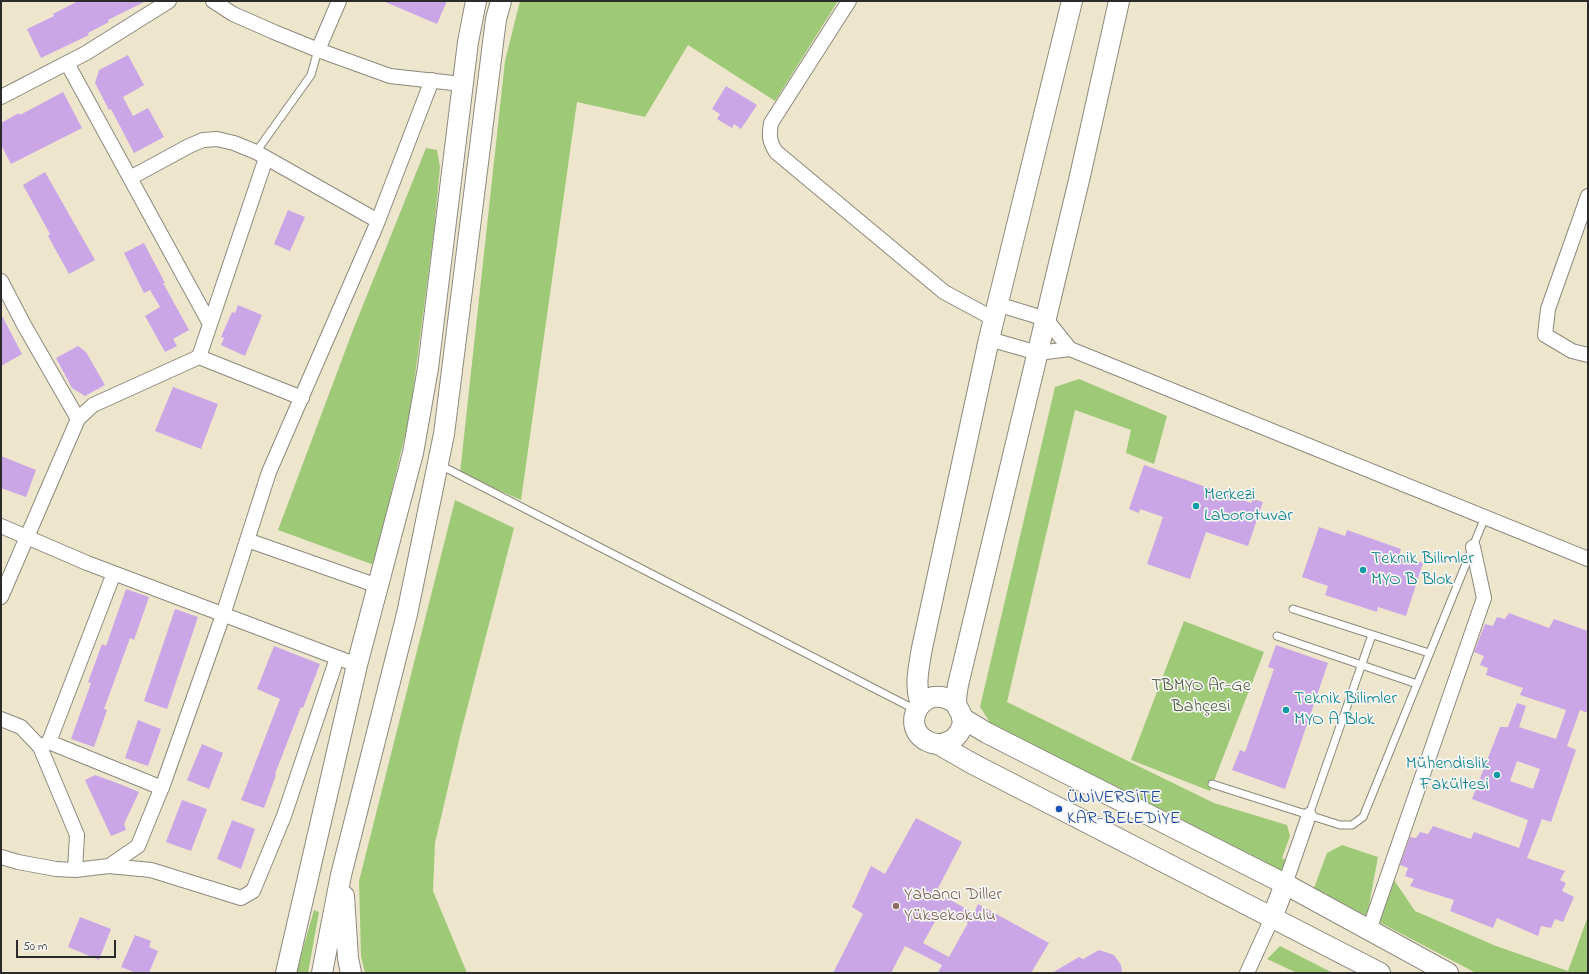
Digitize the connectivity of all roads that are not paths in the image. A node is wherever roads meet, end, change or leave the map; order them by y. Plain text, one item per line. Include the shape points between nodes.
1 (169, 1) edge
2 (213, 1) edge
3 (339, 1) edge
4 (476, 1) edge
5 (501, 1) edge
6 (849, 1) edge
7 (1072, 1) edge
8 (1119, 1) edge
9 (318, 50) junction
10 (67, 63) junction
11 (432, 80) junction
12 (462, 84) junction
13 (1, 97) edge
14 (261, 155) junction
15 (130, 178) junction
16 (1588, 196) edge
17 (378, 221) junction
18 (1, 281) edge
19 (995, 312) junction
20 (1046, 319) junction
21 (210, 324) junction
22 (989, 338) junction
23 (1070, 349) junction
24 (1038, 353) junction
25 (1588, 355) edge
26 (199, 357) junction
27 (302, 398) junction
28 (78, 419) junction
29 (438, 464) junction
30 (1485, 517) junction
31 (1, 526) edge
32 (26, 537) junction
33 (247, 540) junction
34 (1473, 547) junction
35 (1588, 559) edge
36 (114, 573) junction
37 (378, 586) junction
38 (1, 597) edge
39 (1293, 609) dead end
40 (223, 615) junction
41 (1372, 635) junction
42 (1277, 636) dead end
43 (1429, 653) junction
44 (337, 658) junction
45 (357, 665) junction
46 (1361, 665) junction
47 (1417, 684) junction
48 (919, 707) junction
49 (959, 711) junction
50 (1, 719) edge
51 (45, 744) junction
52 (938, 744) junction
53 (1212, 784) dead end
54 (162, 788) junction
55 (1309, 815) junction
56 (1, 857) edge
57 (109, 866) junction
58 (343, 867) junction
59 (75, 870) junction
60 (1284, 884) junction
61 (1272, 918) junction
62 (1369, 930) junction
63 (1359, 968) edge
64 (286, 971) edge
65 (322, 973) edge
66 (351, 973) edge
67 (1247, 973) edge
68 (1380, 973) edge
69 (1448, 973) edge

1 - 10 street
2 - 9 street via 233,14
3 - 9 street
4 - 12 street
5 - 29 street via 496,19 445,426
6 - 19 street via 771,123 770,144 776,152 944,292
7 - 19 street
8 - 20 street
9 - 11 street via 390,76
9 - 14 lane via 312,75
10 - 13 street
10 - 15 street
11 - 12 street
11 - 17 street
12 - 37 street via 428,368 413,453
14 - 15 street via 234,143 218,139 203,140
14 - 17 street
14 - 21 street
15 - 21 street
16 - 25 street via 1548,309 1545,335 1572,351
17 - 27 street
18 - 28 street
19 - 20 street
19 - 22 street
20 - 23 street
20 - 24 street
21 - 26 street
22 - 24 street
22 - 48 street via 922,648 917,682
23 - 24 street
23 - 30 street
24 - 49 street via 958,685
26 - 27 street
26 - 28 street via 92,405
27 - 33 street via 269,472
28 - 32 street
29 - 48 lane
29 - 58 street via 407,614
30 - 34 lane
30 - 35 street
31 - 32 street
32 - 36 street
32 - 38 street
33 - 37 street
33 - 40 street
34 - 43 lane
34 - 62 street via 1484,598
36 - 40 street
36 - 51 street
37 - 45 street
39 - 41 lane
40 - 44 street
40 - 54 street
41 - 43 lane
41 - 46 lane
42 - 46 lane
43 - 47 lane
44 - 45 street
44 - 57 street via 284,816 253,891 241,898 151,870
45 - 64 street
46 - 47 lane
46 - 55 lane
47 - 55 lane via 1363,817 1352,825 1340,825
48 - 49 street via 927,699 942,697 950,699
48 - 52 street via 914,718 918,733 930,743
49 - 52 street via 962,726 956,737
49 - 60 street via 1001,740
50 - 51 street via 21,727
51 - 54 street
51 - 59 street via 77,835
52 - 61 street
53 - 55 lane
54 - 57 street via 138,846
55 - 60 street
56 - 59 street via 56,869
57 - 59 street
58 - 65 street
58 - 66 street
60 - 61 street
60 - 62 street
61 - 63 street
61 - 67 street
62 - 69 street
63 - 68 street

